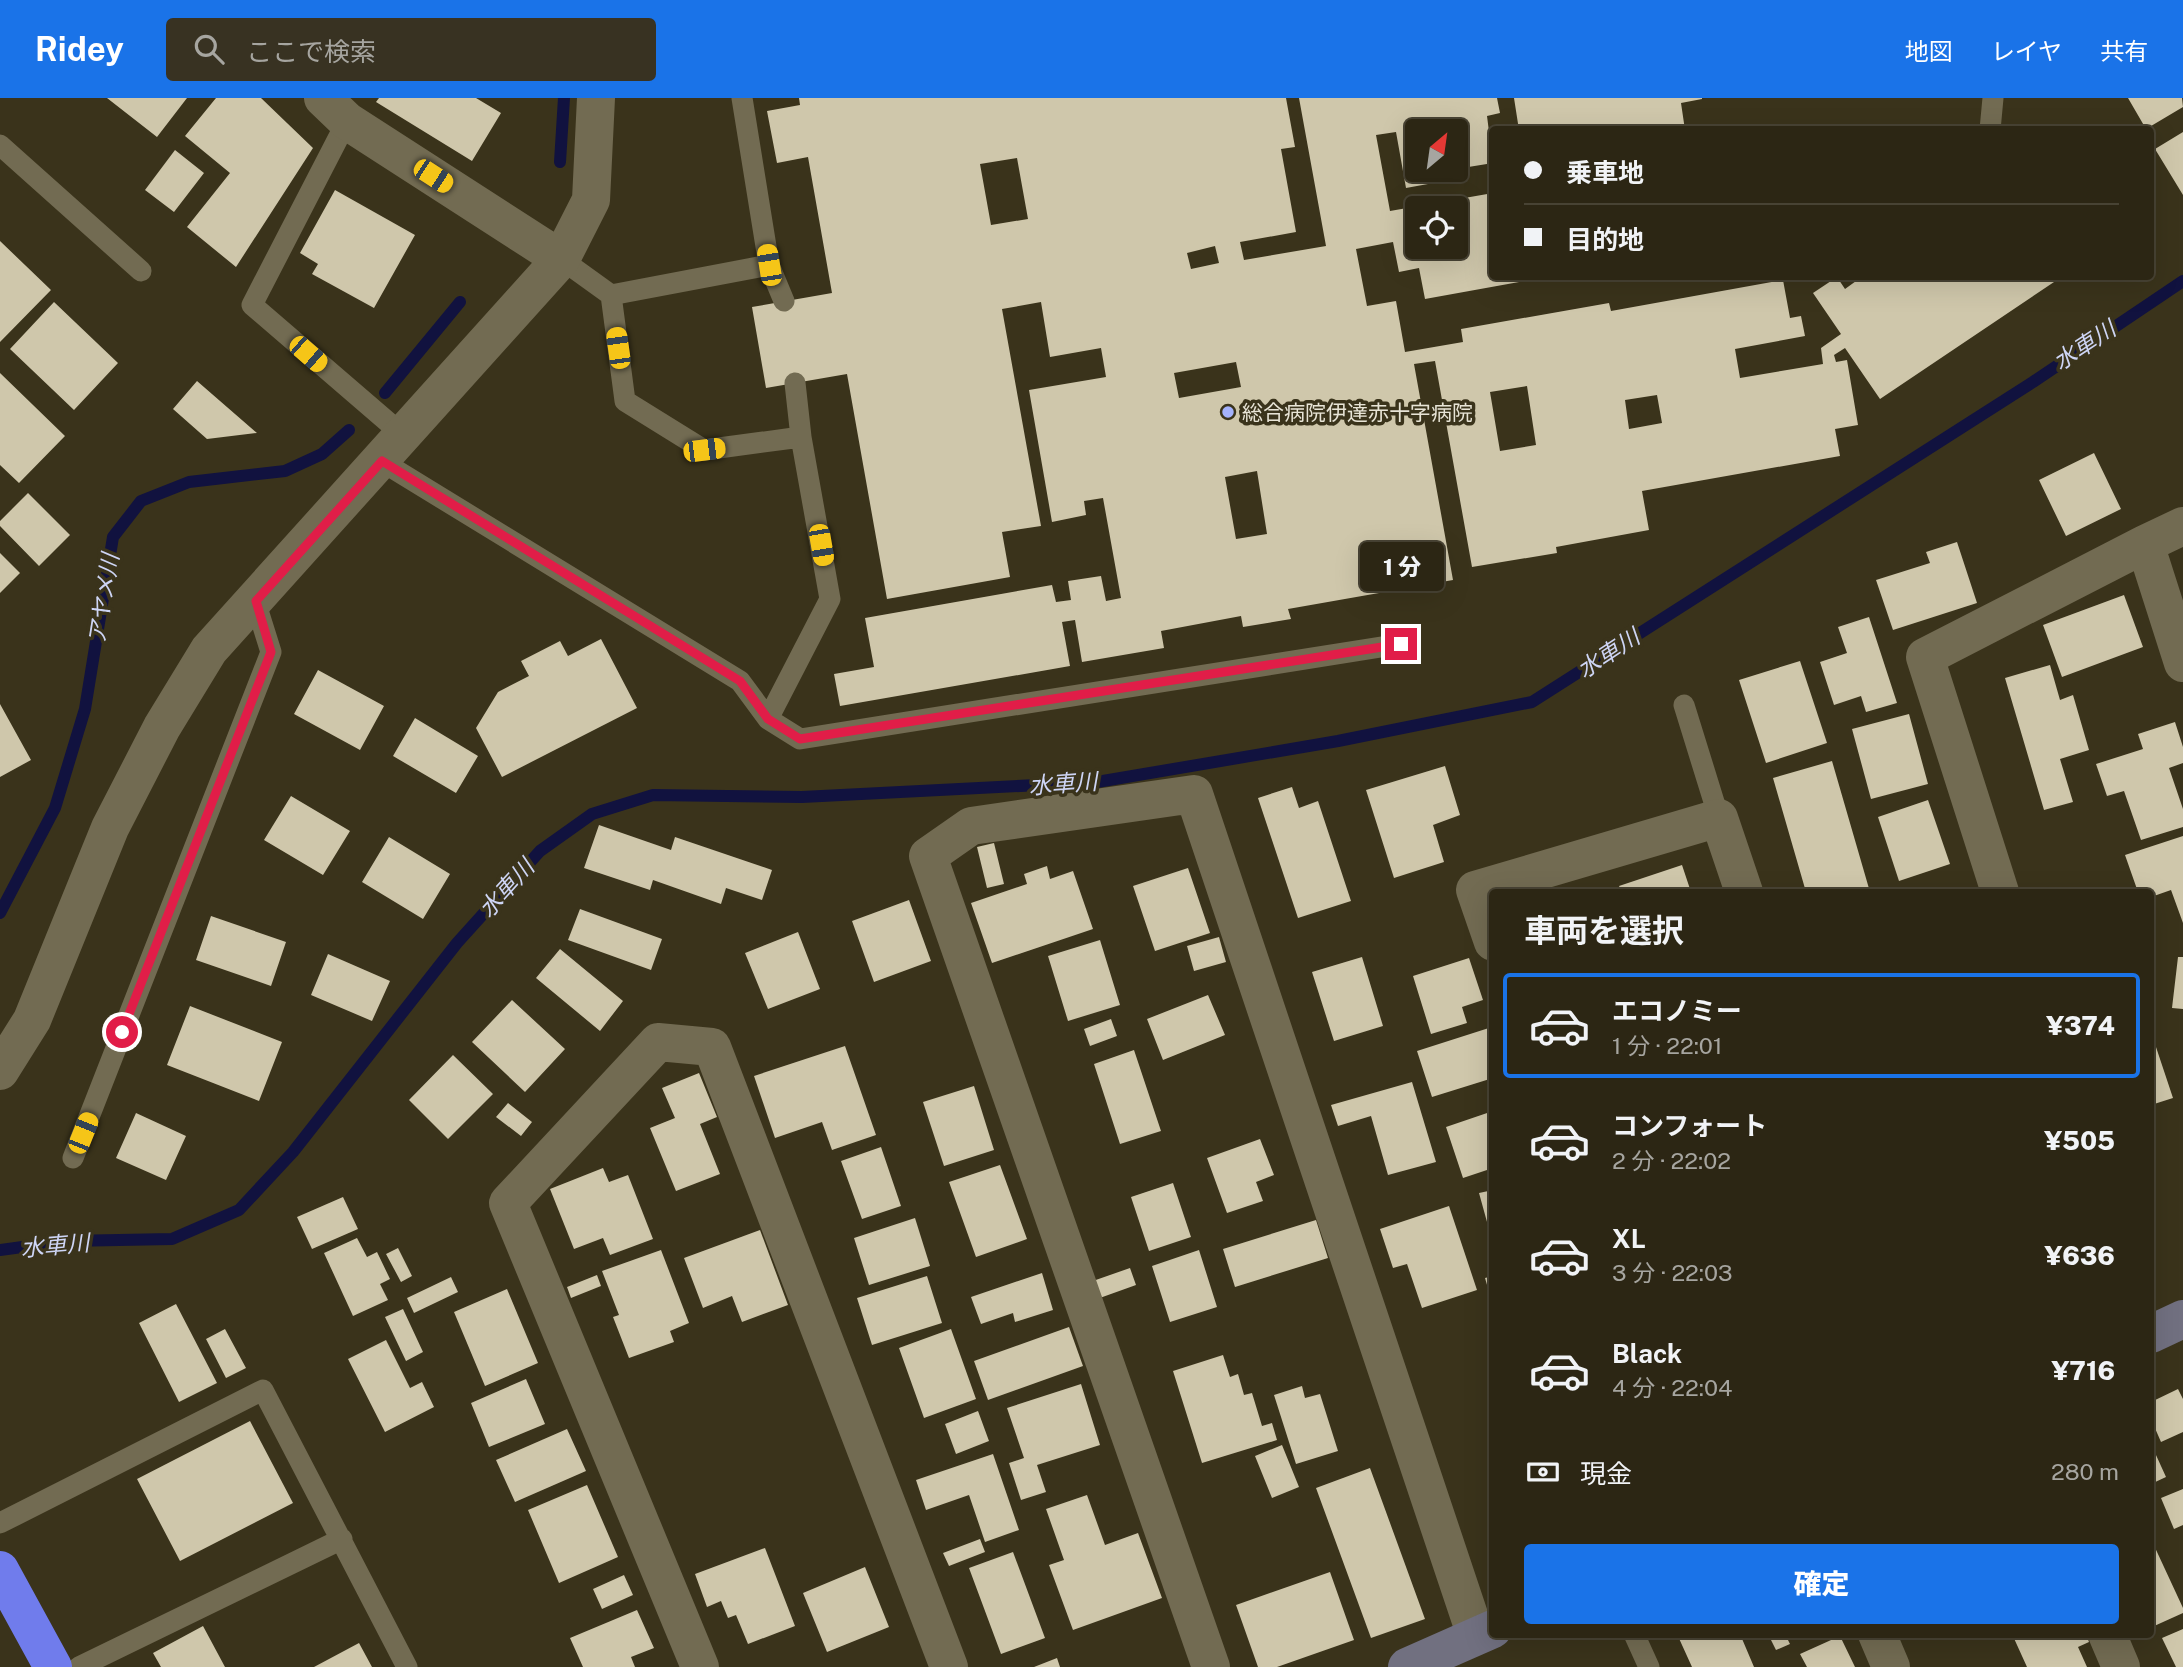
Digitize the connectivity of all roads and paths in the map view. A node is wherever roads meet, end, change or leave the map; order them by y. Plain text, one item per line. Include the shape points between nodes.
1 (596, 98) edge
2 (742, 98) edge
3 (1993, 98) edge
4 (335, 106) edge
5 (1990, 126) edge
6 (0, 145) edge
7 (561, 259) junction
8 (769, 265) junction
9 (141, 271) dead end
10 (611, 295) junction
11 (784, 301) dead end
12 (795, 383) dead end
13 (801, 437) junction
14 (392, 448) junction
15 (2183, 526) edge
16 (2146, 544) junction
17 (256, 601) junction
18 (1401, 644) dead end
19 (2183, 663) edge
20 (1684, 705) dead end
21 (768, 719) junction
22 (1720, 818) junction
23 (1743, 889) edge
24 (1999, 889) edge
25 (1489, 930) edge
26 (0, 1071) edge
27 (73, 1158) dead end
28 (2183, 1320) edge
29 (2154, 1333) edge
30 (0, 1523) edge
31 (342, 1539) junction
32 (0, 1570) edge
33 (1484, 1632) edge
34 (1636, 1638) edge
35 (1879, 1638) edge
36 (2109, 1638) edge
37 (53, 1667) edge
38 (79, 1667) edge
39 (407, 1667) edge
40 (700, 1667) edge
41 (948, 1667) edge
42 (1211, 1667) edge
43 (1407, 1667) edge
44 (1649, 1667) edge
45 (1891, 1667) edge
46 (2122, 1667) edge

1 - 7 street via 591,200
2 - 8 lane
3 - 5 lane
4 - 7 street
4 - 14 lane via 251,305
6 - 9 lane
7 - 10 lane
7 - 14 street
8 - 10 lane
8 - 11 lane
10 - 13 lane via 625,401 704,450
12 - 13 lane
13 - 21 lane via 831,599
14 - 17 street
14 - 21 lane via 740,681
15 - 16 street
16 - 19 street
16 - 24 street via 1926,657
17 - 26 street via 209,650 162,727 110,828 32,1020
17 - 27 lane via 271,652
18 - 21 lane via 800,739
20 - 22 lane
22 - 23 street
22 - 25 street via 1475,890
28 - 29 street
30 - 31 lane via 263,1390
31 - 38 lane
31 - 39 lane
32 - 37 highway
33 - 42 street via 1194,794 971,826 928,856
33 - 43 street
34 - 44 lane
35 - 45 street
36 - 46 street
40 - 41 street via 508,1203 659,1042 712,1047

